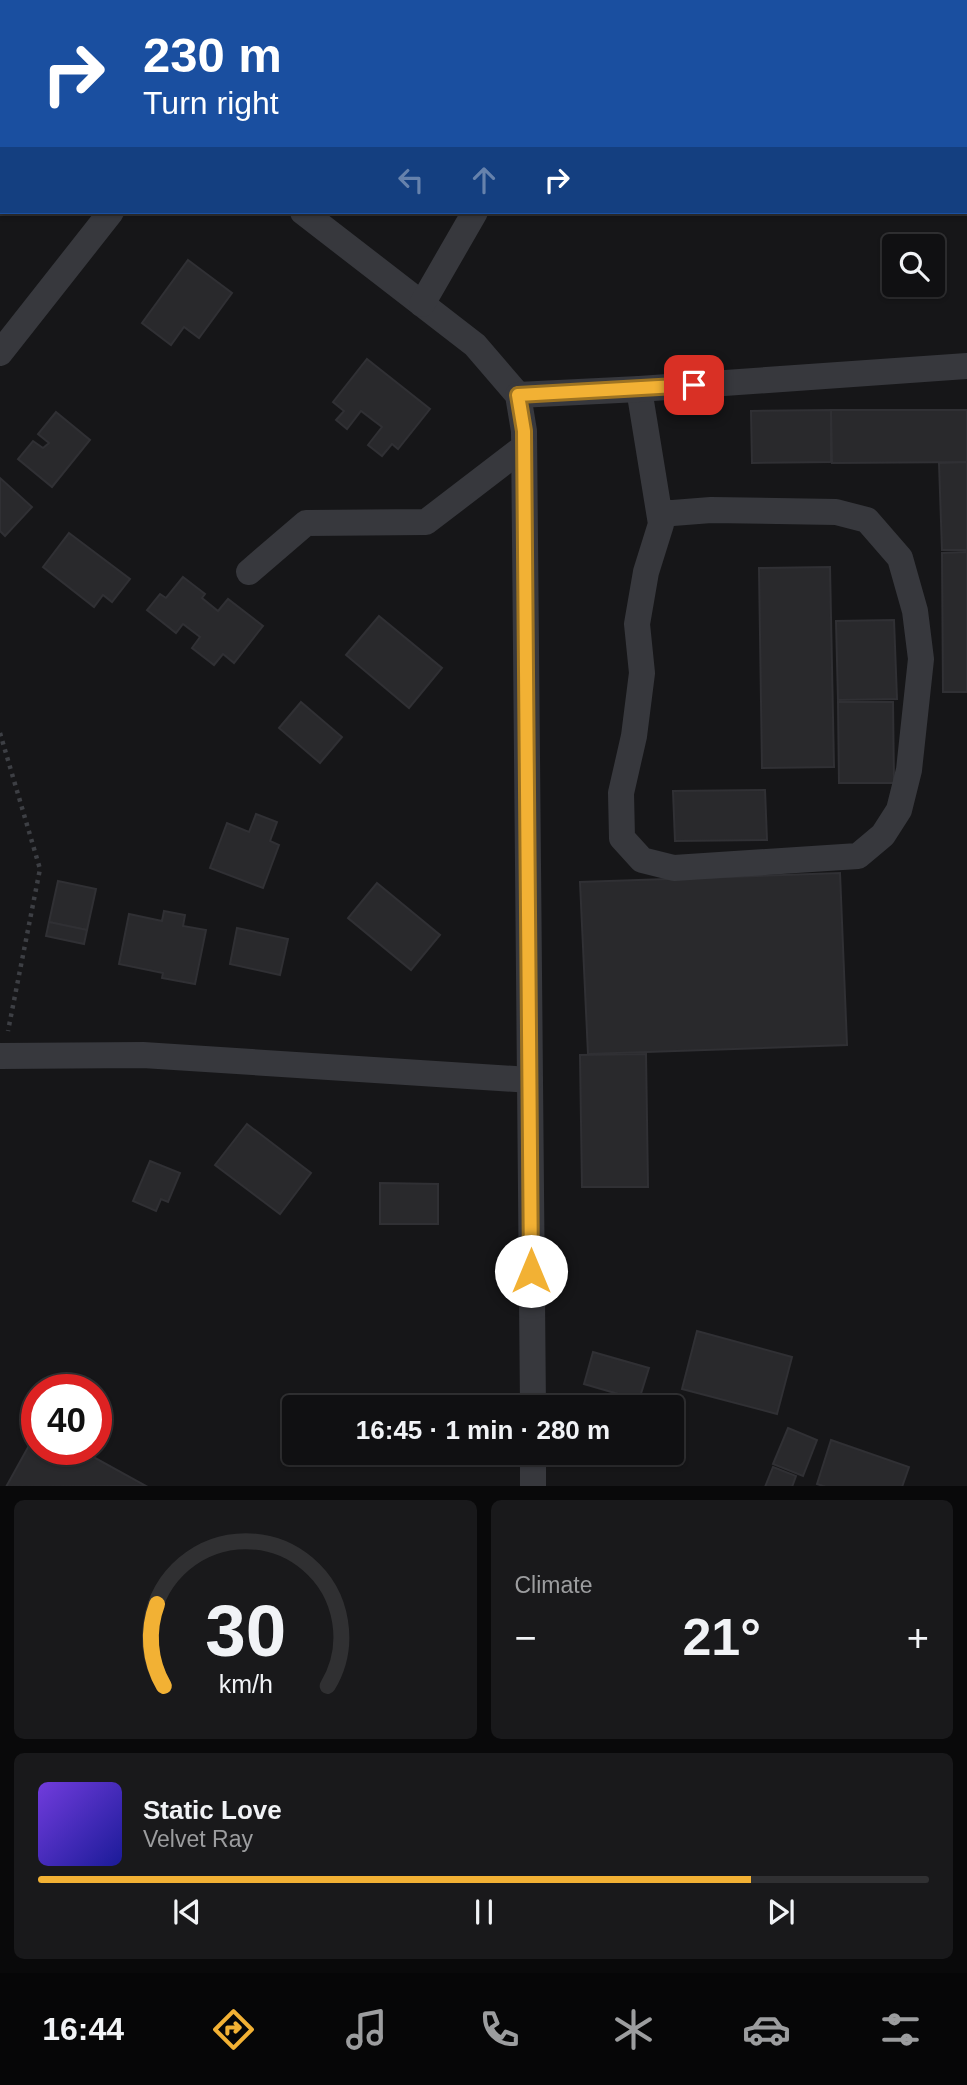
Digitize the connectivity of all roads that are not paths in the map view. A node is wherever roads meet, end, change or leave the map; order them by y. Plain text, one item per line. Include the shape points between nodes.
1 (109, 214) edge
2 (306, 214) edge
3 (474, 214) edge
4 (422, 304) junction
5 (0, 353) edge
6 (967, 366) edge
7 (639, 389) junction
8 (518, 395) junction
9 (524, 447) junction
10 (660, 514) junction
11 (249, 572) dead end
12 (1, 1056) edge
13 (530, 1080) junction
14 (533, 1395) edge
15 (533, 1465) edge
16 (533, 1486) edge

1 - 5 street
2 - 4 street
3 - 4 street
4 - 8 street via 475,345
6 - 7 street
7 - 8 street
7 - 10 street
8 - 9 street
9 - 11 street via 426,522 306,523
9 - 13 street
10 - 10 street via 636,624 642,673 621,793 622,838 642,860 674,868 858,856 883,835 899,810 909,770 921,659 915,611 900,558 867,520 836,512
12 - 13 street via 143,1055
13 - 14 street
15 - 16 street

